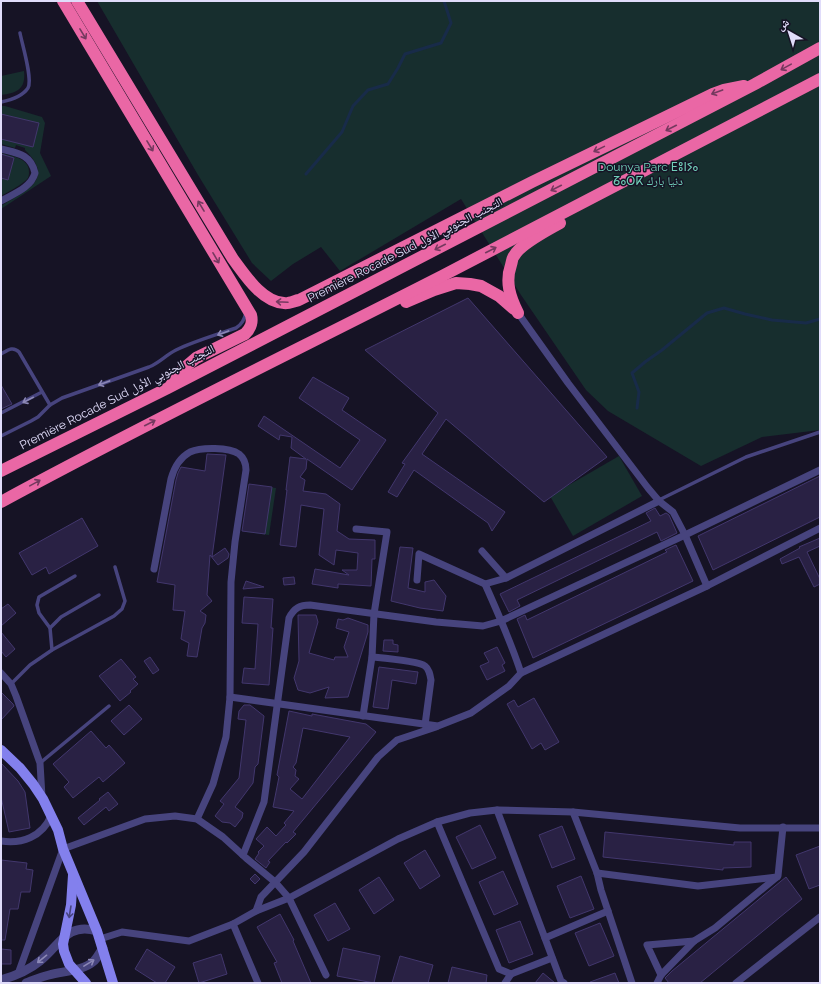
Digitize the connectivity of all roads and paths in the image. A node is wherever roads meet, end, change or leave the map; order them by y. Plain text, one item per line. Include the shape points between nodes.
1 (63, 1) edge
2 (77, 1) edge
3 (20, 33) dead end
4 (820, 48) edge
5 (820, 79) edge
6 (755, 84) junction
7 (806, 87) junction
8 (1, 102) edge
9 (1, 149) edge
10 (179, 169) junction
11 (168, 176) junction
12 (1, 201) edge
13 (246, 306) junction
14 (518, 313) junction
15 (1, 354) edge
16 (238, 379) junction
17 (168, 388) junction
18 (42, 392) junction
19 (50, 406) junction
20 (1, 413) edge
21 (820, 432) edge
22 (1, 436) edge
23 (820, 470) edge
24 (1, 472) edge
25 (659, 501) junction
26 (1, 502) edge
27 (356, 528) dead end
28 (820, 528) edge
29 (685, 535) junction
30 (482, 551) dead end
31 (115, 567) dead end
32 (154, 569) dead end
33 (75, 576) dead end
34 (506, 578) junction
35 (417, 580) dead end
36 (485, 584) junction
37 (707, 586) junction
38 (99, 595) dead end
39 (374, 614) junction
40 (501, 621) junction
41 (50, 628) junction
42 (52, 650) junction
43 (372, 657) junction
44 (1, 673) edge
45 (520, 673) junction
46 (10, 684) junction
47 (230, 697) junction
48 (278, 704) junction
49 (110, 706) dead end
50 (363, 716) junction
51 (425, 725) junction
52 (438, 726) junction
53 (1, 750) edge
54 (40, 763) junction
55 (42, 799) junction
56 (497, 810) junction
57 (573, 812) junction
58 (51, 816) junction
59 (197, 819) junction
60 (437, 822) junction
61 (784, 827) junction
62 (820, 828) edge
63 (1, 841) edge
64 (63, 849) junction
65 (243, 855) junction
66 (73, 873) junction
67 (597, 873) junction
68 (778, 876) junction
69 (275, 882) junction
70 (289, 898) junction
71 (256, 910) junction
72 (608, 911) junction
73 (820, 918) edge
74 (233, 924) junction
75 (64, 937) junction
76 (545, 938) junction
77 (100, 939) junction
78 (694, 941) junction
79 (552, 958) junction
80 (73, 969) junction
81 (18, 974) junction
82 (511, 974) junction
83 (326, 975) dead end
84 (661, 976) junction
85 (1, 980) edge
86 (26, 983) edge
87 (86, 983) edge
88 (113, 983) edge
89 (258, 983) edge
90 (505, 983) edge
91 (564, 983) edge
92 (632, 983) edge
93 (657, 983) edge
94 (736, 983) edge

1 -> 11 highway
2 - 10 highway
3 - 8 lane via 28,87 12,100
4 -> 6 highway, Première Rocade Sud التجنب الجنوبي الأول
5 - 7 highway
6 -> 10 highway via 713,94 539,178 299,300 285,304 267,297 248,279 233,259
6 -> 17 highway, Première Rocade Sud التجنب الجنوبي الأول
7 - 14 highway via 523,246 514,256 509,270 511,299
16 -> 7 highway
9 - 12 street via 25,157 32,164 35,173 32,181 26,186
10 - 11 highway
11 -> 13 highway
13 - 17 highway via 252,319 248,331 188,363
13 -> 19 lane via 244,320 236,328 179,349 149,367 68,396
14 - 16 highway via 490,290 481,286 456,283 434,290
14 - 25 street
15 - 18 lane via 10,349 18,350
26 -> 16 highway
17 - 24 highway, Première Rocade Sud التجنب الجنوبي الأول
18 - 19 lane
18 -> 20 lane
19 - 22 lane via 31,422
21 - 25 lane via 746,457
23 - 29 street
25 - 29 street via 673,512
25 - 34 street
27 - 39 street via 387,532
28 - 37 street
29 - 37 street
29 - 40 street
30 - 34 street
31 - 42 lane via 125,601 122,609
32 - 47 street via 171,479 177,463 190,452 206,448 233,451 240,455 245,462 246,470 231,582
33 - 41 lane via 39,597 39,612
34 - 36 street
35 - 36 street via 419,554
36 - 40 street
37 - 45 street
38 - 41 lane via 62,617
39 - 40 street via 483,626
39 - 43 street
39 - 48 street via 310,605 295,609 290,618
40 - 45 street via 516,656
41 - 42 lane
42 - 46 lane via 30,665
43 - 50 street
43 - 51 street via 420,663 427,668 430,680
44 - 46 street
45 - 52 street via 510,686 471,713
46 - 54 street
47 - 48 street
47 - 59 street via 226,737 213,784
48 - 50 street
48 - 65 street via 264,802
49 - 54 lane
50 - 51 street
51 - 52 street
52 - 69 street via 397,740 378,757 304,852
53 - 55 main road via 20,768
54 - 55 street
55 - 58 main road
56 - 57 street
56 - 60 street via 470,813
56 - 76 street
57 - 61 street via 740,828
57 - 67 street
58 - 63 street via 31,838 11,843
58 - 64 main road
59 - 64 street via 175,816 145,819
59 - 65 street via 223,836
60 - 70 street via 398,839
60 - 82 street via 499,968
61 - 62 street
61 - 68 street
64 - 66 main road
64 - 81 street
65 - 69 street
66 -> 75 main road via 71,905
66 - 77 main road
67 - 68 street via 698,886
67 - 72 street
68 - 78 street via 715,928
69 - 70 street
69 - 71 street via 261,897
70 - 71 street
70 - 83 street
71 - 74 street
72 - 76 street
72 - 92 street
73 - 94 street
74 - 77 street via 189,941 122,932
74 - 89 street
75 - 77 street via 83,928 90,929
75 - 80 main road via 64,951
75 -> 81 street via 40,961
76 - 79 street
80 -> 77 street via 94,961 99,955
77 - 88 main road
78 - 84 street
78 - 84 street via 647,945
79 - 82 street
79 - 91 street
80 - 86 street
80 - 87 main road
81 - 85 street
82 - 90 street
84 - 93 street

